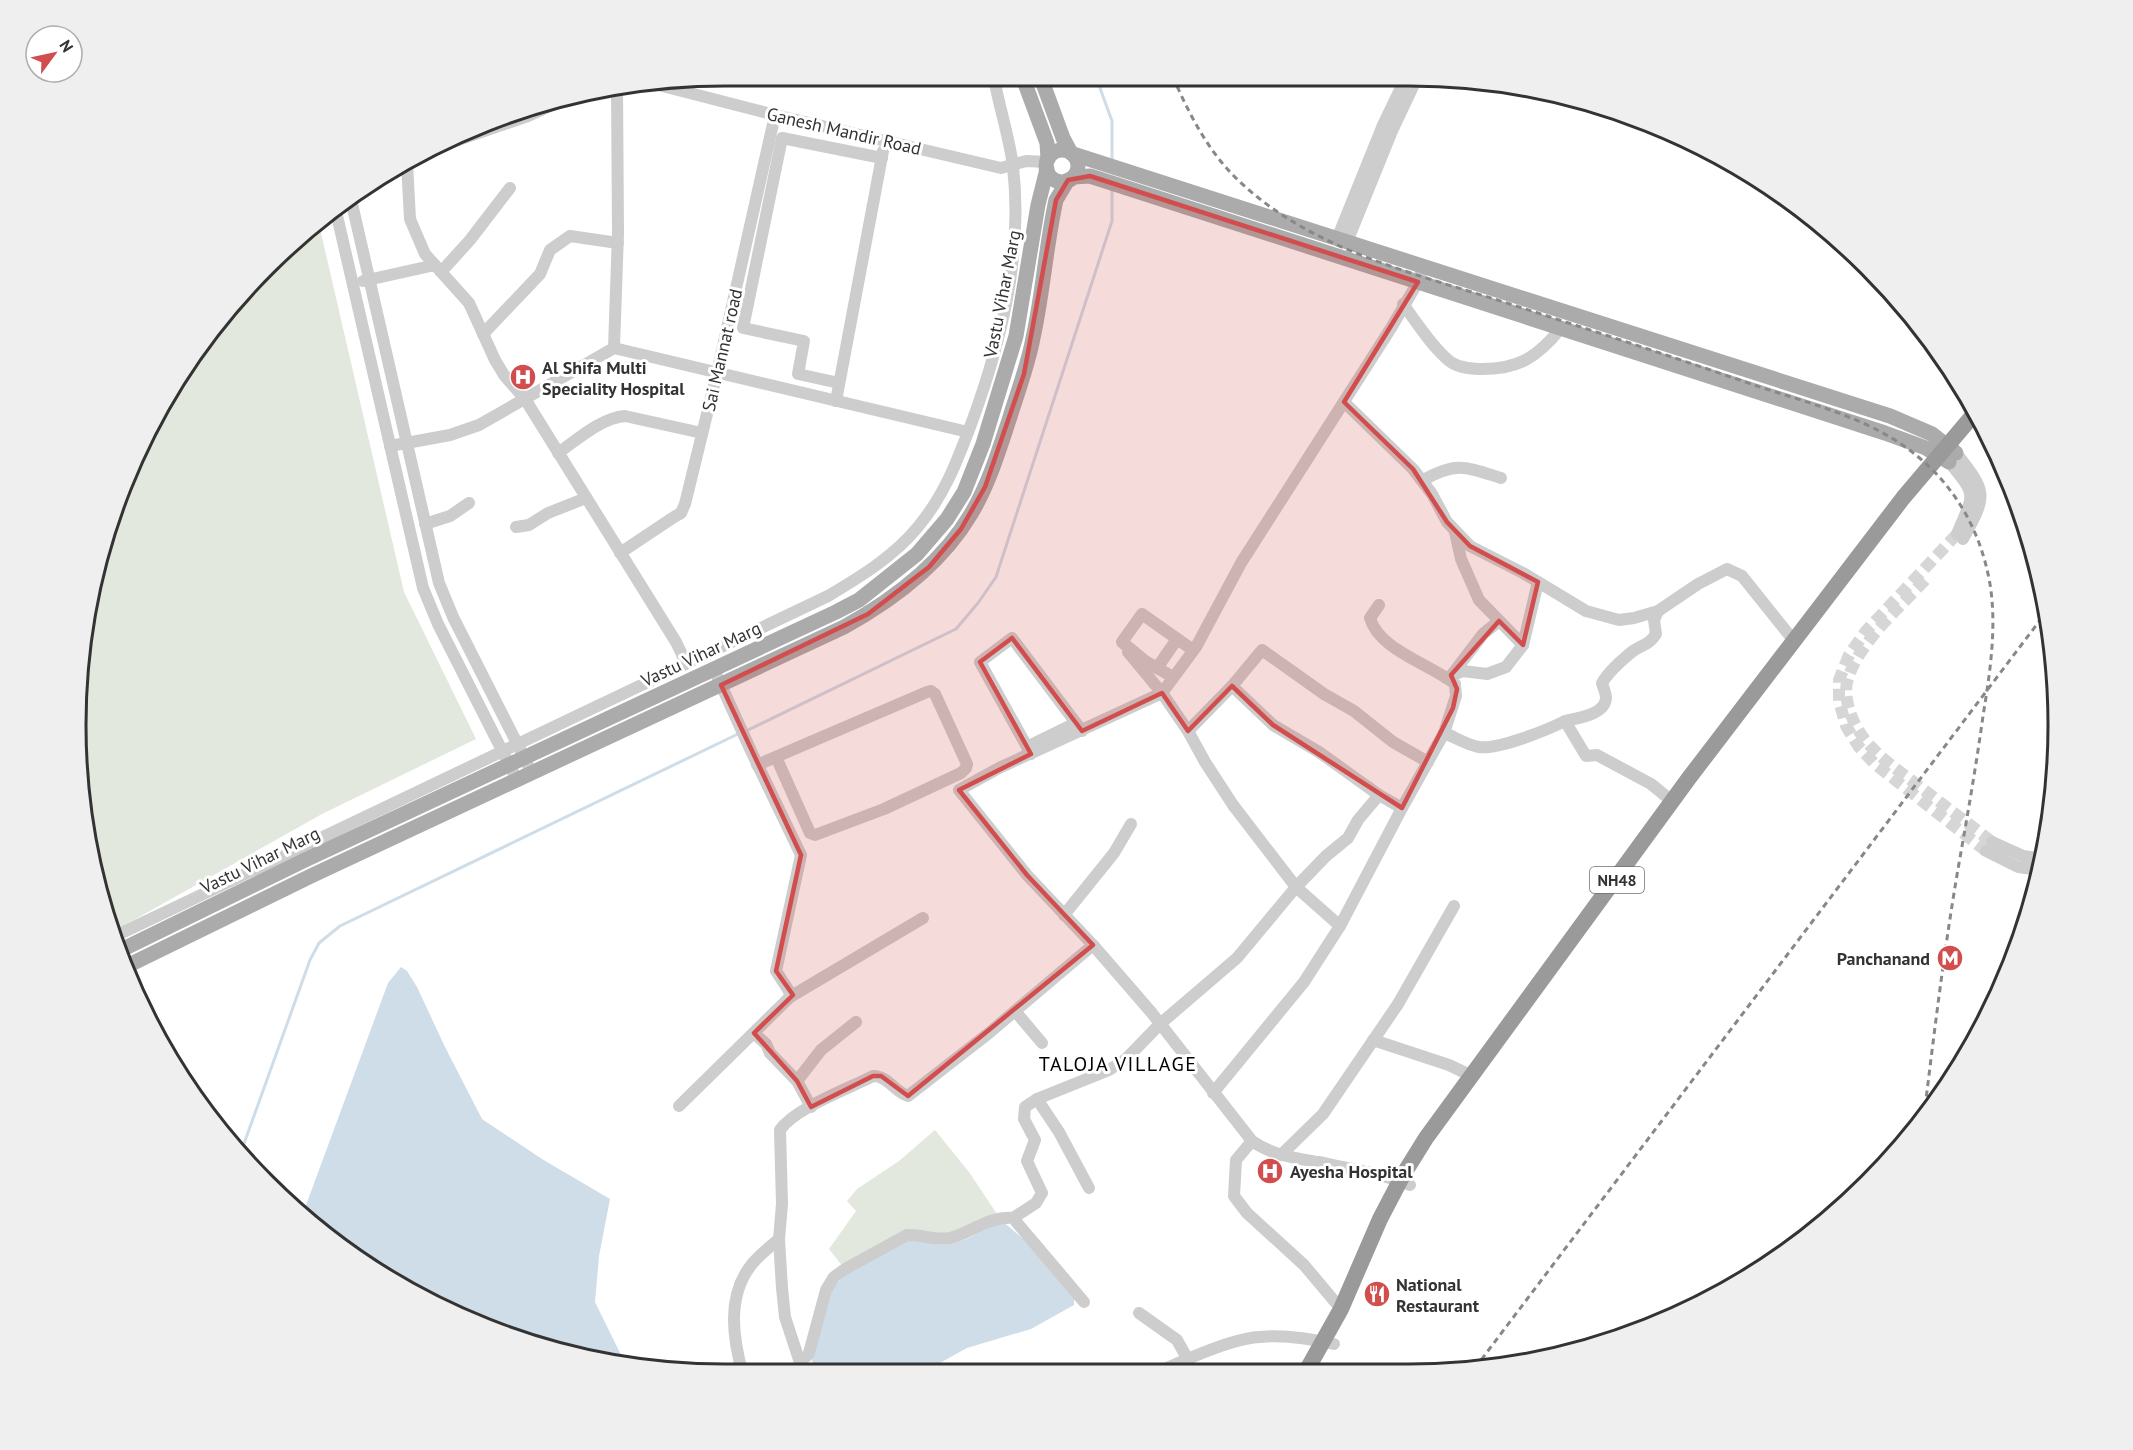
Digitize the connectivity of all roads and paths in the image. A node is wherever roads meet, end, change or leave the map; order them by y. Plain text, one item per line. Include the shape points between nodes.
1 (996, 86) edge
2 (1026, 86) edge
3 (1044, 86) edge
4 (1402, 86) edge
5 (1413, 86) edge
6 (671, 88) edge
7 (617, 95) edge
8 (775, 115) junction
9 (885, 141) junction
10 (1072, 154) junction
11 (882, 158) junction
12 (1047, 163) junction
13 (1013, 165) junction
14 (407, 170) edge
15 (1071, 179) junction
16 (510, 188) dead end
17 (352, 206) edge
18 (337, 217) edge
19 (1342, 241) junction
20 (618, 243) junction
21 (1423, 266) junction
22 (438, 268) junction
23 (369, 280) junction
24 (353, 282) junction
25 (1418, 282) junction
26 (1403, 304) junction
27 (1561, 328) junction
28 (483, 334) junction
29 (614, 348) junction
30 (717, 373) junction
31 (840, 382) junction
32 (393, 384) junction
33 (376, 386) junction
34 (525, 399) junction
35 (836, 401) junction
36 (1344, 402) junction
37 (1970, 420) edge
38 (1975, 429) edge
39 (968, 432) junction
40 (702, 433) junction
41 (406, 444) junction
42 (390, 446) junction
43 (558, 453) junction
44 (1948, 454) junction
45 (1501, 478) dead end
46 (1422, 482) junction
47 (586, 498) junction
48 (468, 503) dead end
49 (425, 524) junction
50 (516, 527) dead end
51 (1455, 531) junction
52 (1960, 536) tunnel mouth
53 (620, 553) junction
54 (1538, 582) junction
55 (1379, 604) dead end
56 (1658, 611) junction
57 (1499, 621) junction
58 (1177, 639) junction
59 (1794, 641) junction
60 (1523, 645) junction
61 (1193, 650) junction
62 (1128, 652) dead end
63 (686, 663) junction
64 (1157, 668) junction
65 (714, 670) junction
66 (1173, 677) junction
67 (1448, 677) junction
68 (721, 685) junction
69 (1232, 686) junction
70 (1162, 693) junction
71 (1564, 721) junction
72 (1079, 727) junction
73 (1188, 731) junction
74 (1444, 733) junction
75 (502, 750) junction
76 (521, 750) junction
77 (1029, 751) junction
78 (776, 757) junction
79 (1428, 762) junction
80 (509, 765) junction
81 (757, 765) junction
82 (532, 772) junction
83 (517, 780) junction
84 (1379, 795) junction
85 (1673, 802) junction
86 (1402, 808) junction
87 (1131, 824) dead end
88 (2033, 858) edge
89 (2031, 869) edge
90 (1296, 886) junction
91 (1454, 906) dead end
92 (1064, 915) junction
93 (923, 918) dead end
94 (1340, 926) junction
95 (120, 934) edge
96 (1093, 945) junction
97 (125, 948) edge
98 (131, 963) edge
99 (790, 998) junction
100 (1015, 1011) junction
101 (856, 1022) dead end
102 (1160, 1024) junction
103 (754, 1033) junction
104 (1373, 1040) junction
105 (1042, 1043) dead end
106 (1472, 1076) junction
107 (797, 1081) junction
108 (1213, 1093) junction
109 (1037, 1099) junction
110 (679, 1106) dead end
111 (811, 1107) junction
112 (1252, 1141) junction
113 (1281, 1155) junction
114 (1405, 1183) junction
115 (1089, 1188) dead end
116 (1013, 1218) junction
117 (779, 1239) junction
118 (1084, 1302) dead end
119 (1341, 1309) junction
120 (1139, 1313) dead end
121 (1328, 1343) junction
122 (1187, 1358) junction
123 (799, 1359) junction
124 (741, 1364) edge
125 (801, 1364) edge
126 (1174, 1364) edge
127 (1312, 1364) edge
128 (1321, 1364) edge

1 - 13 street
2 - 12 main road via 1047,143
3 - 10 main road
4 - 19 street via 1383,125
5 - 19 street
6 - 8 street, Ganesh Mandir Road
7 - 20 street
8 - 9 street, Ganesh Mandir Road
8 - 30 street, Sai Mannat road
9 - 11 street
9 - 13 street, Ganesh Mandir Road via 1001,168
10 - 12 main road via 1059,150
10 - 15 main road via 1078,166
10 - 19 main road
11 - 31 street
11 - 31 street via 782,138 743,328 804,341 798,374
12 - 13 street, Ganesh Mandir Road via 1033,160
12 - 15 main road via 1053,179
12 - 65 main road, Vastu Vihar Marg via 1012,353 983,444 947,519 917,554 859,600
13 - 39 street via 1016,227 1012,274 987,379
14 - 22 street via 410,219 425,254
15 - 25 main road via 1089,176
15 - 68 main road via 1056,200 1026,366 988,477 961,529 929,567 868,614
16 - 22 street via 470,240
17 - 23 street
18 - 24 street
19 - 21 main road
20 - 28 street via 570,236 550,250 540,274
20 - 29 street
21 - 25 street
21 - 44 main road via 1890,416 1932,434
22 - 23 street
22 - 28 street via 469,303
23 - 24 street
23 - 32 street
24 - 33 street
25 - 26 street
25 - 27 main road
26 - 27 street via 1448,361 1465,368 1499,370 1517,365 1545,348
26 - 36 street
27 - 44 main road
28 - 34 street via 504,375
29 - 30 street
29 - 34 street
30 - 35 street
30 - 40 street, Sai Mannat road
31 - 35 street
32 - 33 street
32 - 41 street
33 - 42 street
34 - 41 street via 465,431
34 - 43 street
35 - 39 street
36 - 46 street
36 - 61 street via 1241,562
37 - 44 highway, NH48
38 - 44 highway, NH48
39 - 63 street via 953,473 932,509 892,552 828,596
40 - 43 street via 619,416
40 - 53 street, Sai Mannat road via 681,513
41 - 42 street
41 - 49 street
42 - 75 street via 427,600
43 - 47 street
44 - 52 street via 1979,485 1978,512
44 - 59 highway, NH48 via 1903,498
44 - 114 highway, NH48
45 - 46 street via 1464,467 1441,470
46 - 51 street
47 - 50 street via 529,525
47 - 53 street
48 - 49 street via 450,516
49 - 76 street via 447,604
51 - 54 street via 1470,546
51 - 57 street via 1461,559 1479,600
53 - 63 street
54 - 56 street via 1586,611 1619,620
54 - 60 street
55 - 67 street via 1370,618 1373,629 1394,647
56 - 59 street via 1727,569 1742,576
56 - 71 street via 1654,620 1656,634 1650,643 1631,653 1602,683 1604,705 1590,715
57 - 60 street
57 - 67 street via 1483,634
58 - 61 street
58 - 64 street
58 - 64 street via 1142,614 1122,642
59 - 85 highway, NH48
60 - 67 street via 1506,667 1487,674 1463,671
61 - 66 street
62 - 70 street
63 - 76 street
64 - 66 street
65 - 68 street
65 - 76 main road, Vastu Vihar Marg
66 - 70 street
67 - 74 street via 1456,688
68 - 81 street
68 - 82 main road
69 - 73 street
69 - 79 street via 1265,651
69 - 84 street via 1274,725
70 - 72 street
70 - 73 street
71 - 74 street via 1544,731 1480,747
71 - 85 street via 1586,756 1597,755 1651,784
72 - 77 street
72 - 77 street via 1012,638 980,662
73 - 90 street via 1233,805
74 - 79 street
75 - 76 street
75 - 80 street
75 - 95 street
76 - 80 main road, Vastu Vihar Marg
76 - 82 street
77 - 92 street via 959,790
78 - 78 street via 931,691 967,764 961,773 815,835 810,833
78 - 81 street
79 - 86 street
80 - 83 street
80 - 97 main road, Vastu Vihar Marg
81 - 99 street via 801,855 776,971
82 - 83 main road
83 - 98 main road
84 - 86 street
84 - 90 street via 1348,838
85 - 106 highway, NH48
86 - 94 street
87 - 92 street via 1114,854
88 - 89 street via 1989,846 2018,867
90 - 94 street
90 - 102 street via 1237,958
91 - 104 street
92 - 96 street
93 - 99 street
94 - 108 street via 1304,982
96 - 100 street
96 - 102 street
99 - 103 street
100 - 105 street
100 - 111 street via 908,1096 881,1076 873,1076
101 - 107 street via 821,1050
102 - 108 street
102 - 109 street via 1126,1059 1109,1070
103 - 107 street
103 - 110 street
104 - 106 street
104 - 113 street via 1323,1114
106 - 114 highway, NH48 via 1426,1138
107 - 111 street
108 - 112 street
109 - 115 street
109 - 116 street via 1024,1107 1024,1119 1035,1140 1027,1161 1042,1193 1036,1203
111 - 117 street via 786,1121 780,1130
112 - 113 street
112 - 119 street via 1236,1160 1234,1196 1304,1265
113 - 114 street
114 - 119 highway, NH48 via 1380,1219
114 - 121 highway, NH48
116 - 118 street
116 - 123 street via 1000,1217 937,1240 907,1234 845,1269 826,1290 809,1353
117 - 123 street via 786,1317
117 - 124 street via 752,1263 733,1308
119 - 121 highway, NH48
120 - 122 street via 1177,1340
121 - 122 street via 1262,1337 1238,1340
121 - 127 highway, NH48
121 - 128 highway, NH48
122 - 126 street
123 - 125 street

